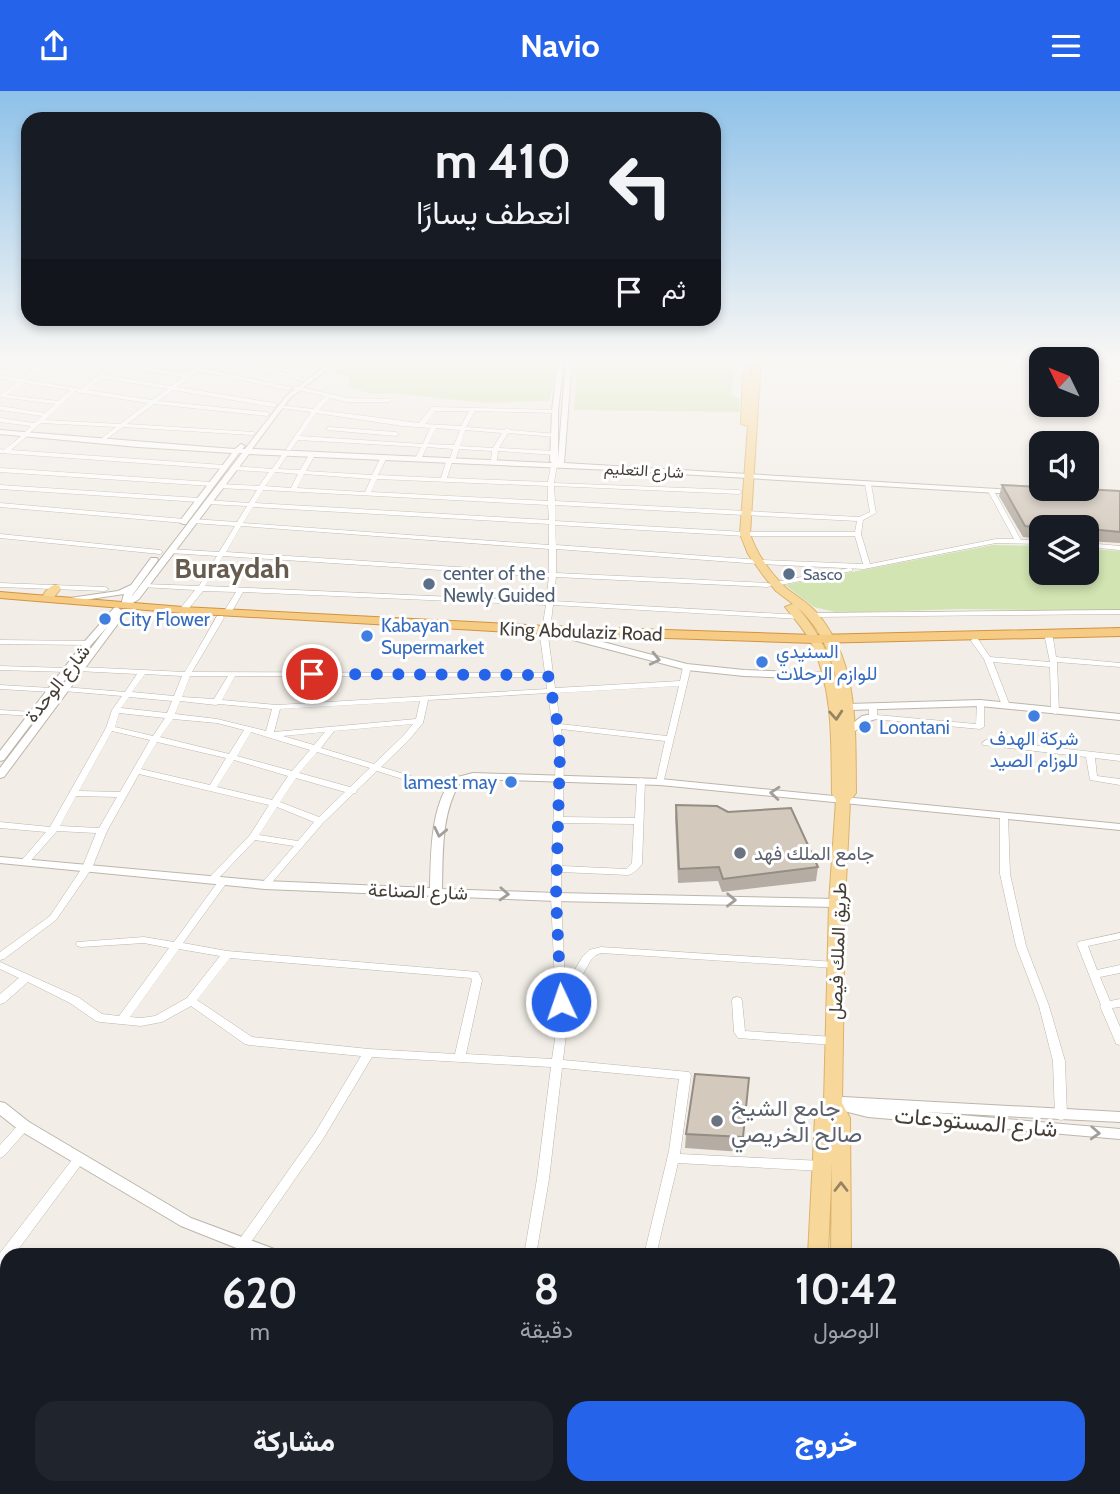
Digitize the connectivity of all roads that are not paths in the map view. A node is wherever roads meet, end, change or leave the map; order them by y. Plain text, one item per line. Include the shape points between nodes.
1 (36, 424) edge
2 (78, 424) edge
3 (259, 424) edge
4 (262, 424) edge
5 (305, 424) edge
6 (332, 424) edge
7 (403, 424) edge
8 (412, 424) edge
9 (465, 424) edge
10 (555, 424) edge
11 (561, 424) edge
12 (746, 424) edge
13 (750, 424) edge
14 (421, 425) joint
15 (120, 426) junction
16 (434, 426) junction
17 (463, 428) junction
18 (329, 429) junction
19 (507, 430) junction
20 (0, 431) edge
21 (27, 433) junction
22 (252, 433) junction
23 (396, 434) junction
24 (555, 435) junction
25 (297, 438) junction
26 (105, 439) junction
27 (322, 439) junction
28 (389, 444) junction
29 (426, 446) junction
30 (458, 447) junction
31 (244, 448) junction
32 (495, 450) junction
33 (288, 451) junction
34 (2, 453) edge
35 (313, 453) junction
36 (381, 457) junction
37 (419, 457) junction
38 (451, 460) junction
39 (494, 460) junction
40 (556, 461) junction
41 (228, 468) junction
42 (0, 470) edge
43 (274, 470) junction
44 (302, 472) junction
45 (745, 473) junction
46 (375, 477) junction
47 (443, 479) junction
48 (551, 483) junction
49 (868, 484) junction
50 (215, 485) junction
51 (0, 487) edge
52 (261, 488) junction
53 (1021, 488) edge
54 (295, 489) junction
55 (991, 491) junction
56 (739, 492) junction
57 (366, 493) junction
58 (1029, 493) edge
59 (203, 501) junction
60 (551, 503) junction
61 (0, 505) edge
62 (252, 505) junction
63 (290, 507) junction
64 (357, 511) junction
65 (741, 511) junction
66 (860, 519) junction
67 (188, 521) junction
68 (550, 523) junction
69 (238, 525) junction
70 (742, 533) junction
71 (858, 534) junction
72 (0, 536) edge
73 (1018, 541) junction
74 (1029, 541) edge
75 (1099, 546) edge
76 (552, 548) junction
77 (1120, 548) edge
78 (165, 551) junction
79 (221, 555) junction
80 (756, 562) junction
81 (867, 566) junction
82 (553, 575) junction
83 (0, 585) edge
84 (772, 585) junction
85 (139, 586) junction
86 (55, 588) junction
87 (201, 588) junction
88 (105, 589) dead end
89 (240, 591) junction
90 (0, 595) edge
91 (47, 599) junction
92 (0, 601) edge
93 (67, 601) junction
94 (550, 603) junction
95 (121, 608) junction
96 (183, 610) junction
97 (1120, 612) edge
98 (223, 615) junction
99 (807, 616) junction
100 (1120, 632) edge
101 (545, 633) junction
102 (576, 638) junction
103 (1049, 638) junction
104 (1120, 638) edge
105 (975, 641) junction
106 (0, 642) edge
107 (823, 642) junction
108 (88, 643) junction
109 (988, 659) junction
110 (1054, 662) junction
111 (1120, 665) edge
112 (687, 667) junction
113 (0, 668) edge
114 (80, 669) junction
115 (67, 670) junction
116 (144, 671) junction
117 (187, 674) junction
118 (233, 674) junction
119 (548, 675) junction
120 (829, 676) junction
121 (683, 683) junction
122 (0, 687) edge
123 (64, 689) junction
124 (51, 690) junction
125 (550, 690) junction
126 (126, 696) junction
127 (424, 699) junction
128 (178, 701) junction
129 (216, 703) junction
130 (980, 703) junction
131 (1006, 706) junction
132 (277, 707) junction
133 (849, 707) junction
134 (116, 710) junction
135 (0, 712) edge
136 (873, 712) junction
137 (1055, 712) junction
138 (33, 714) junction
139 (1120, 717) edge
140 (169, 718) junction
141 (420, 721) junction
142 (558, 726) junction
143 (110, 728) junction
144 (249, 729) junction
145 (331, 730) junction
146 (849, 731) junction
147 (269, 734) junction
148 (669, 739) junction
149 (154, 740) junction
150 (986, 743) dead end
151 (5, 744) edge
152 (314, 749) junction
153 (1090, 755) junction
154 (230, 757) junction
155 (0, 758) edge
156 (1120, 758) edge
157 (374, 769) junction
158 (137, 771) junction
159 (0, 775) edge
160 (293, 775) junction
161 (559, 778) junction
162 (641, 781) junction
163 (660, 782) junction
164 (1120, 782) edge
165 (213, 787) junction
166 (353, 791) junction
167 (450, 791) junction
168 (74, 793) junction
169 (122, 795) junction
170 (843, 800) junction
171 (277, 804) junction
172 (1004, 816) junction
173 (558, 820) junction
174 (320, 821) junction
175 (639, 821) junction
176 (0, 825) edge
177 (1120, 827) edge
178 (54, 829) junction
179 (102, 831) junction
180 (253, 837) junction
181 (300, 844) junction
182 (0, 860) edge
183 (25, 862) junction
184 (87, 868) junction
185 (556, 869) junction
186 (218, 881) junction
187 (265, 885) junction
188 (436, 891) junction
189 (556, 897) junction
190 (837, 902) junction
191 (1120, 936) edge
192 (81, 944) dead end
193 (177, 947) junction
194 (227, 954) junction
195 (0, 957) edge
196 (0, 965) edge
197 (836, 965) junction
198 (1120, 969) edge
199 (1093, 975) junction
200 (27, 977) junction
201 (0, 1000) edge
202 (737, 1000) dead end
203 (191, 1001) junction
204 (561, 1002) junction
205 (1120, 1003) edge
206 (1105, 1006) junction
207 (123, 1019) junction
208 (834, 1041) junction
209 (1120, 1041) edge
210 (369, 1053) junction
211 (460, 1058) junction
212 (557, 1063) junction
213 (833, 1103) junction
214 (0, 1107) edge
215 (1061, 1116) junction
216 (1120, 1117) edge
217 (24, 1126) junction
218 (1120, 1134) edge
219 (0, 1153) edge
220 (674, 1158) junction
221 (79, 1159) junction
222 (822, 1166) junction
223 (11, 1248) edge
224 (244, 1248) edge
225 (531, 1248) edge
226 (652, 1248) edge
227 (818, 1248) edge
228 (841, 1248) edge

1 - 21 street
2 - 15 street
3 - 22 street
4 - 31 street
5 - 25 street
6 - 18 street
7 - 23 street
8 - 14 street
9 - 17 street
10 - 24 street
11 - 40 street
12 - 45 main road, طريق الملك فيصل
13 - 45 main road, طريق الملك فيصل
14 - 16 street
15 - 22 street
15 - 26 street
16 - 17 street
16 - 29 street
17 - 19 street
17 - 30 street
18 - 23 street
18 - 27 street
19 - 24 street
19 - 32 street
20 - 21 street, شارع التعليم
21 - 26 street, شارع التعليم
21 - 31 street, شارع التعليم
21 - 34 street
22 - 31 street
23 - 28 street
24 - 40 street
25 - 27 street
25 - 33 street
26 - 31 street, شارع التعليم
27 - 28 street
27 - 35 street
28 - 29 street
28 - 36 street
29 - 30 street
29 - 37 street
30 - 32 street
30 - 38 street
31 - 33 street, شارع التعليم
31 - 41 street
32 - 39 street
32 - 40 street
33 - 35 street, شارع التعليم
33 - 43 street
34 - 41 street
35 - 36 street, شارع التعليم
35 - 44 street
36 - 37 street, شارع التعليم
36 - 38 street, شارع التعليم
36 - 46 street
37 - 38 street, شارع التعليم
38 - 39 street, شارع التعليم
38 - 40 street, شارع التعليم
38 - 47 street
39 - 40 street, شارع التعليم
40 - 45 street, شارع التعليم
40 - 48 street
41 - 43 street
41 - 50 street
42 - 50 street
43 - 44 street
43 - 52 street
44 - 46 street
44 - 54 street
45 - 49 street, شارع التعليم
45 - 53 street, شارع التعليم
45 - 56 main road, طريق الملك فيصل
45 - 65 main road, طريق الملك فيصل
46 - 47 street
46 - 57 street
47 - 48 street
48 - 56 street
48 - 60 street
49 - 55 street, شارع التعليم
49 - 66 street via 873,513
50 - 52 street
50 - 59 street
51 - 59 street
52 - 54 street
52 - 62 street
54 - 57 street
54 - 63 street
55 - 58 street, شارع التعليم
55 - 73 street
56 - 65 main road, طريق الملك فيصل
57 - 60 street
57 - 64 street
59 - 62 street
59 - 67 street
60 - 65 street
60 - 68 street
61 - 67 street
62 - 63 street
62 - 69 street
63 - 64 street
64 - 68 street
65 - 66 street
65 - 70 main road, طريق الملك فيصل
66 - 71 street
67 - 69 street
67 - 78 street
68 - 70 street
68 - 76 street
69 - 76 street
69 - 79 street
70 - 71 street
70 - 80 main road, طريق الملك فيصل
71 - 81 street
72 - 78 street
73 - 74 street
73 - 81 street via 962,546
75 - 77 street
76 - 80 street
76 - 82 street
78 - 79 street
78 - 85 street
79 - 82 street
79 - 87 street
80 - 81 street
80 - 84 main road, طريق الملك فيصل
81 - 84 street
82 - 84 street
82 - 94 street
83 - 86 street
84 - 99 main road, طريق الملك فيصل
85 - 87 street
85 - 93 street
85 - 95 street
86 - 88 street
86 - 91 main road
87 - 89 street
87 - 96 street
89 - 94 street
89 - 98 street
90 - 91 highway, King Abdulaziz Road
91 - 93 highway, King Abdulaziz Road
92 - 95 highway, King Abdulaziz Road
93 - 95 highway, King Abdulaziz Road
94 - 99 street
94 - 101 street
95 - 96 highway, King Abdulaziz Road
95 - 98 highway, King Abdulaziz Road
95 - 108 street, شارع الوحدة
95 - 114 street
96 - 98 highway, King Abdulaziz Road
97 - 99 street
98 - 101 highway, King Abdulaziz Road
98 - 117 street
99 - 107 main road, طريق الملك فيصل
100 - 107 highway, King Abdulaziz Road
101 - 102 highway, King Abdulaziz Road
101 - 107 highway, King Abdulaziz Road
101 - 119 street
102 - 107 highway, King Abdulaziz Road
102 -> 112 street
103 - 104 highway, King Abdulaziz Road
103 - 105 highway, King Abdulaziz Road
103 - 110 street
105 - 107 highway, King Abdulaziz Road
105 - 109 street
106 - 108 street
107 - 120 main road, طريق الملك فيصل
107 - 133 main road, طريق الملك فيصل via 843,676
108 - 115 street, شارع الوحدة
109 - 110 street
109 - 131 street
110 - 111 street
110 - 137 street
112 - 120 street
112 - 121 street
113 - 115 street
114 - 116 street
114 - 123 street
115 - 124 street, شارع الوحدة
116 - 117 street
116 - 126 street
117 - 118 street
117 - 128 street
118 - 119 street
118 - 129 street
119 - 125 street
120 -> 170 main road, طريق الملك فيصل
121 - 125 street
121 - 148 street
122 - 124 street
123 - 126 street
123 - 159 street
124 - 138 street, شارع الوحدة
125 - 127 street
125 - 142 street
126 - 128 street
126 - 134 street
127 - 132 street
127 - 141 street
128 - 129 street
128 - 140 street
129 - 132 street
130 - 131 street
130 - 136 street
130 - 136 street via 980,727
131 - 137 street
132 - 147 street
133 - 136 street
133 - 146 main road, طريق الملك فيصل
134 - 140 street
134 - 143 street
135 - 138 street
136 - 146 street
137 - 139 street
138 - 151 street, شارع الوحدة
140 - 144 street via 217,721
140 - 149 street
141 - 145 street
141 - 157 street
142 - 148 street
142 - 161 street
143 - 149 street
143 - 168 street
144 - 147 street
144 - 154 street
145 - 147 street
145 - 152 street
146 - 170 main road, طريق الملك فيصل via 849,793
147 - 152 street
148 - 163 street
149 - 154 street
149 - 158 street
150 - 153 street
151 - 155 street, شارع الوحدة
152 - 157 street
152 - 160 street
153 - 156 street
153 - 164 street via 1093,778
154 - 160 street
154 - 165 street
157 - 166 street
157 - 167 street
158 - 165 street
158 - 169 street
160 - 166 street
160 - 171 street
161 - 162 street
161 - 167 street via 473,776 458,780
161 - 173 street
162 - 163 street
162 - 175 street
170 -> 163 street
165 - 171 street
166 - 174 street
167 -> 188 street via 437,844
168 - 169 street
168 - 178 street
169 - 179 street
170 - 172 street
170 - 190 main road, طريق الملك فيصل
171 - 174 street
171 - 180 street
172 - 177 street
172 - 215 street via 1006,874 1021,946 1059,1061
173 - 175 street
173 - 185 street
174 - 181 street
175 - 185 street via 634,869
176 - 178 street
178 - 179 street
178 - 183 street
179 - 184 street
180 - 181 street
180 - 186 street
181 - 187 street
182 - 183 street, شارع الصناعة
183 - 184 street, شارع الصناعة
184 - 186 street, شارع الصناعة
184 - 195 street via 53,918
185 - 189 street
186 - 187 street, شارع الصناعة
186 - 193 street
187 - 188 street, شارع الصناعة
188 -> 189 street, شارع الصناعة
189 -> 190 street, شارع الصناعة
189 - 204 street
190 - 197 main road, طريق الملك فيصل
191 - 199 street via 1082,944
192 - 193 street via 144,940
193 - 194 street
193 - 207 street
194 - 203 street
194 - 211 street via 474,975 477,981
196 - 200 street
197 - 204 street via 601,950 587,958
197 - 208 main road, طريق الملك فيصل
198 - 199 street
199 - 206 street
200 - 201 street
200 - 207 street via 100,1018
202 - 208 street via 742,1035
203 - 207 street via 158,1019
203 - 210 street via 249,1041
204 - 212 street
205 - 206 street
206 - 209 street
208 - 213 main road, طريق الملك فيصل
210 - 211 street
210 - 224 street
211 - 212 street
212 - 220 street via 685,1075
212 - 225 street
213 - 215 street via 860,1101
213 -> 218 street, شارع المستودعات via 868,1112
213 - 222 main road, طريق الملك فيصل via 824,1117
228 -> 213 main road, طريق الملك فيصل via 841,1118
214 - 217 street
215 - 216 street
217 - 219 street
217 - 221 street
220 - 222 street
220 - 226 street
221 - 223 street
221 - 224 street via 186,1222
222 - 227 main road, طريق الملك فيصل

